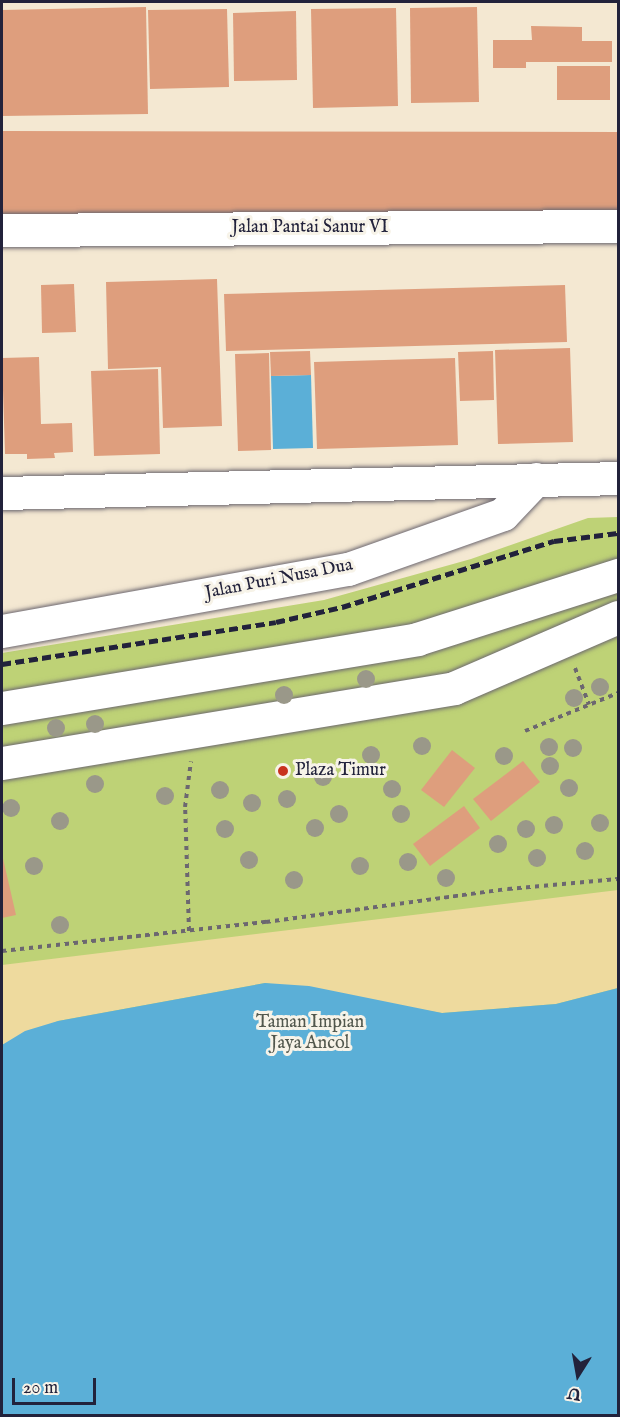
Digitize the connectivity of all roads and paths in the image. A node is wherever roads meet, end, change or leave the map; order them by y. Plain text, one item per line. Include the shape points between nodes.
1 (618, 226) edge
2 (2, 230) edge
3 (618, 478) edge
4 (536, 479) junction
5 (2, 493) edge
6 (618, 574) edge
7 (545, 598) junction
8 (618, 617) edge
9 (2, 631) edge
10 (561, 642) junction
11 (618, 693) edge
12 (589, 704) junction
13 (2, 708) edge
14 (189, 731) junction
15 (525, 731) dead end
16 (2, 763) edge
17 (618, 879) edge
18 (189, 931) junction
19 (2, 951) edge

1 - 2 street, Jalan Pantai Sanur VI
3 - 4 street
4 - 5 street
4 - 9 street, Jalan Puri Nusa Dua via 503,514 348,569
6 - 7 street
7 - 10 street
7 - 13 street via 417,639
8 - 10 street
10 - 12 path
10 - 14 street via 454,688
11 - 12 path
12 - 15 path
14 - 16 street
14 - 18 path via 192,775 185,807
17 - 18 path via 508,889
18 - 19 path

